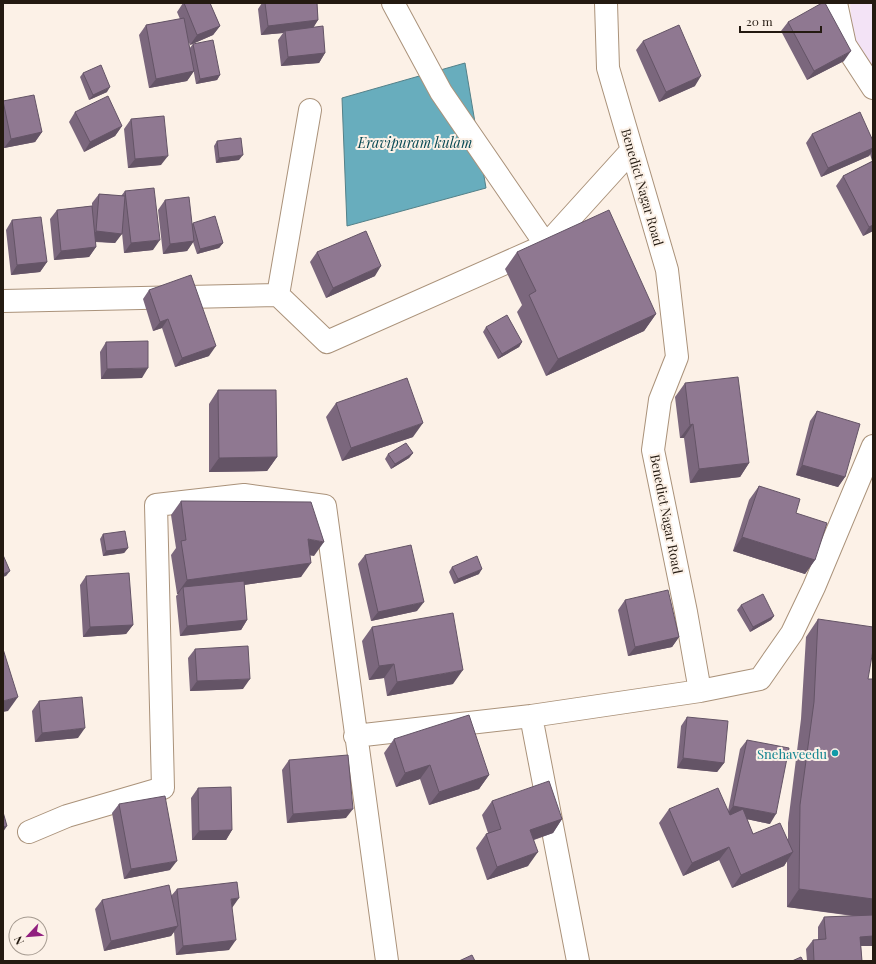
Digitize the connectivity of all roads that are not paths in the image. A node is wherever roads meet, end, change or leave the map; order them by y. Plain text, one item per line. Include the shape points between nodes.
1 (393, 3) edge
2 (606, 3) edge
3 (836, 3) edge
4 (873, 88) edge
5 (310, 110) dead end
6 (632, 150) junction
7 (546, 246) junction
8 (278, 295) junction
9 (3, 301) edge
10 (873, 446) edge
11 (700, 691) junction
12 (531, 716) junction
13 (356, 736) junction
14 (29, 832) dead end
15 (387, 961) edge
16 (578, 961) edge

1 - 7 street via 441,92
2 - 6 street, Benedict Nagar Road via 608,68
3 - 4 street via 845,45
5 - 8 street
6 - 7 street
6 - 11 street, Benedict Nagar Road via 667,270 677,357 660,400 654,450
7 - 8 street via 327,342
8 - 9 street
10 - 11 street via 792,634 760,679
11 - 12 street
12 - 13 street
12 - 16 street
13 - 14 street via 326,506 244,495 156,505 163,788 67,816
13 - 15 street

